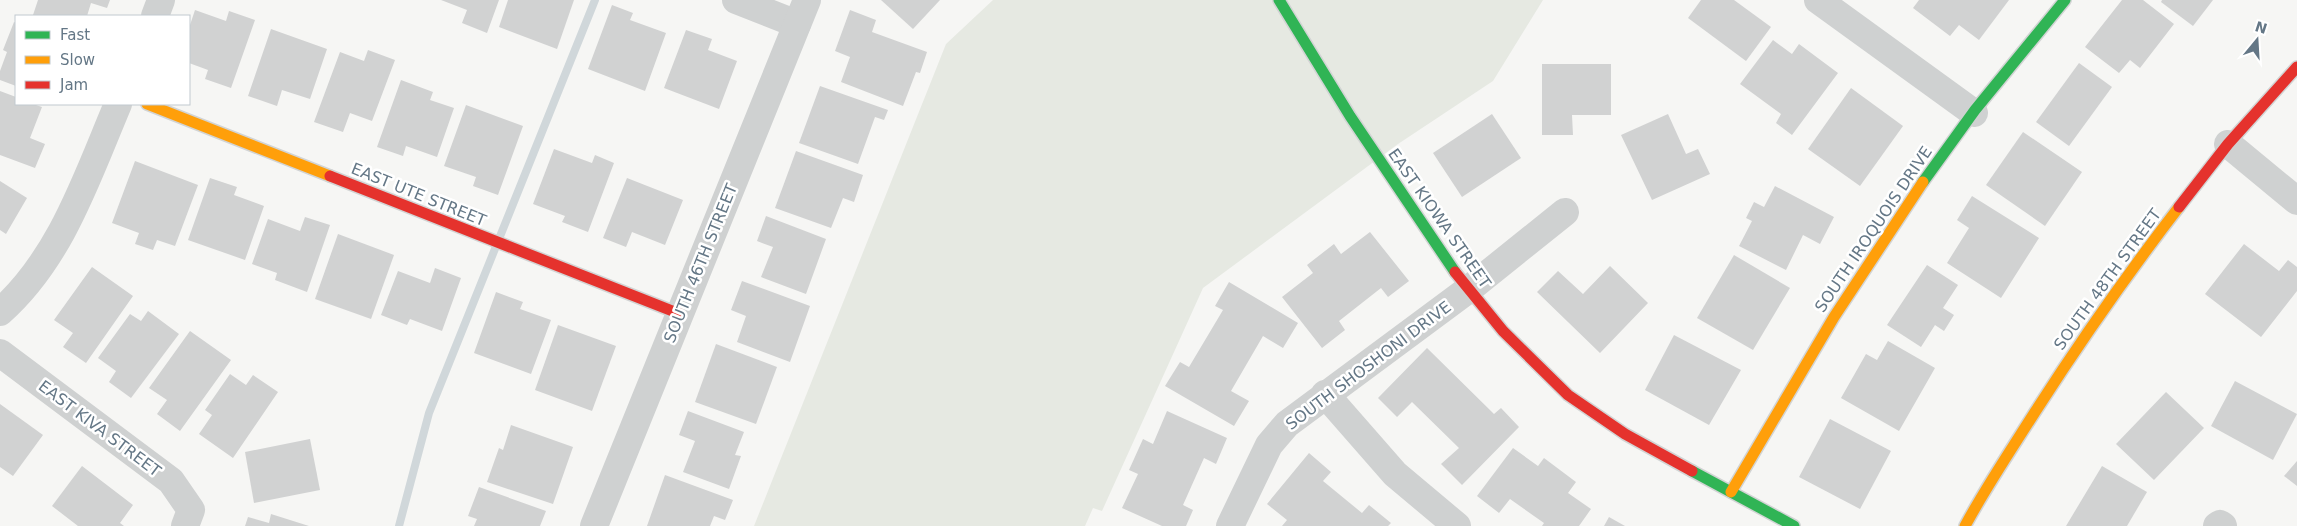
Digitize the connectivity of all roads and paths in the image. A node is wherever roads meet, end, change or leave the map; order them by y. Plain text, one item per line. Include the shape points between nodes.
1 (162, 0) edge
2 (736, 0) edge
3 (1279, 0) edge
4 (1818, 0) edge
5 (2065, 0) edge
6 (802, 12) edge
7 (155, 15) edge
8 (2297, 67) edge
9 (118, 105) edge
10 (150, 105) edge
11 (1974, 113) junction
12 (2228, 144) junction
13 (2297, 202) edge
14 (1565, 212) dead end
15 (1469, 289) junction
16 (0, 312) edge
17 (680, 314) junction
18 (0, 354) edge
19 (1325, 394) junction
20 (1730, 492) junction
21 (188, 518) edge
22 (594, 526) edge
23 (1230, 526) edge
24 (1457, 526) edge
25 (1794, 526) edge
26 (1965, 526) edge

1 - 7 street
2 - 6 street
3 - 15 street, EAST KIOWA STREET via 1350,116 1444,258
4 - 11 street
5 - 11 street, SOUTH IROQUOIS DRIVE
6 - 17 street, SOUTH 46TH STREET
8 - 12 street, SOUTH 48TH STREET
9 - 16 street via 67,223 38,270
10 - 17 street, EAST UTE STREET
11 - 20 street, SOUTH IROQUOIS DRIVE via 1946,149 1839,308
12 - 13 street
12 - 26 street, SOUTH 48TH STREET via 2131,269 2054,382
14 - 15 street, SOUTH SHOSHONI DRIVE
15 - 19 street, SOUTH SHOSHONI DRIVE
15 - 20 street, EAST KIOWA STREET via 1503,331 1568,395 1625,434
17 - 22 street, SOUTH 46TH STREET
18 - 21 street, EAST KIVA STREET via 171,481
19 - 23 street, SOUTH SHOSHONI DRIVE via 1287,424 1270,445
19 - 24 street via 1395,474
20 - 25 street, EAST KIOWA STREET

